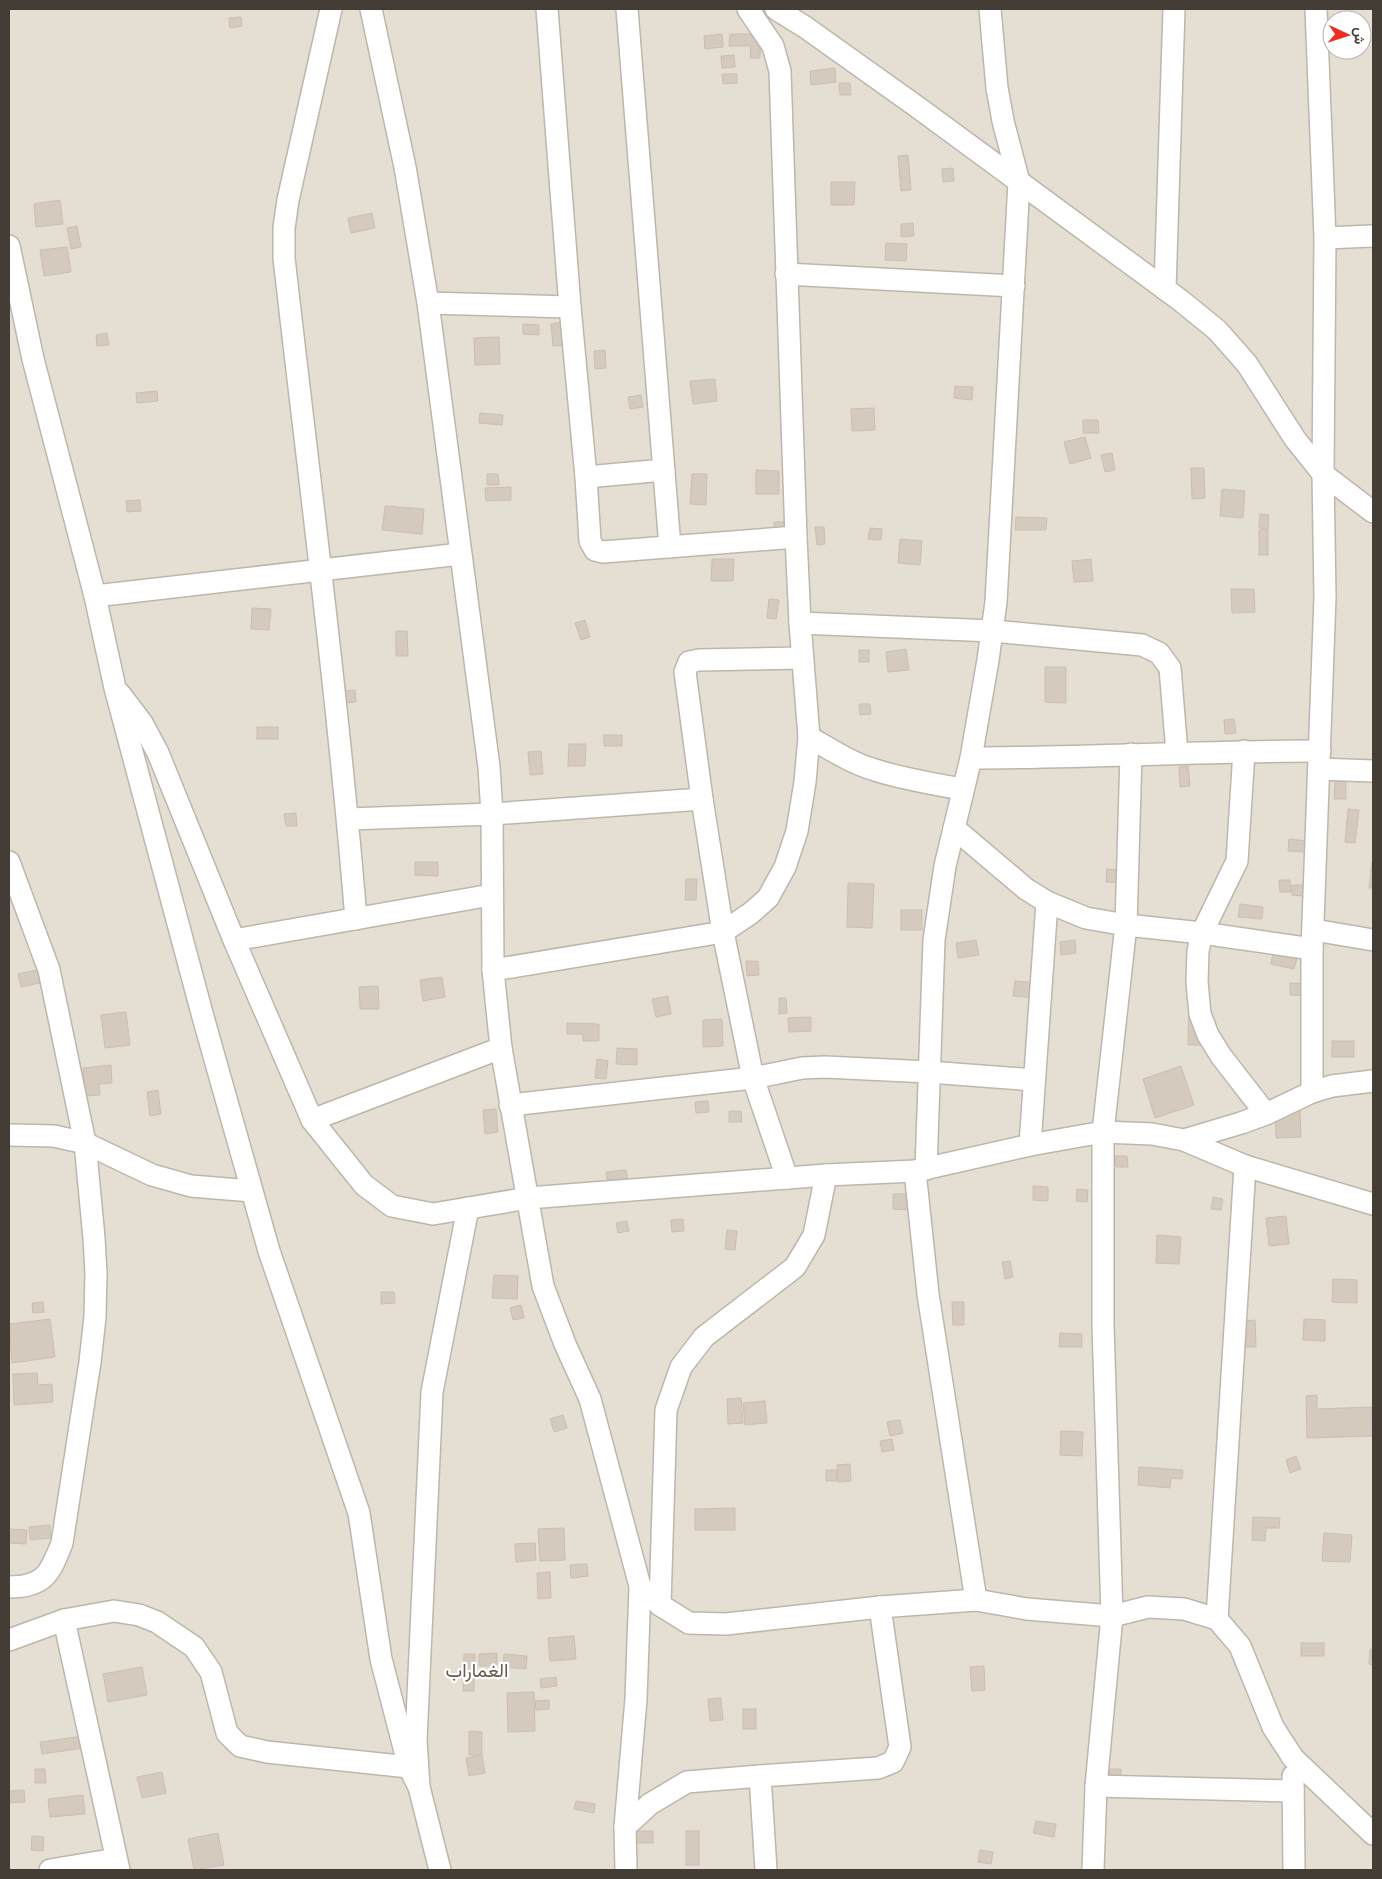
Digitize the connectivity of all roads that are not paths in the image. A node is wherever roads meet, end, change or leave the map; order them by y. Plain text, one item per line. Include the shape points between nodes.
1 (331, 9) edge
2 (371, 9) edge
3 (547, 9) edge
4 (627, 9) edge
5 (748, 9) edge
6 (776, 9) edge
7 (990, 9) edge
8 (1174, 9) edge
9 (1316, 9) edge
10 (1019, 182) junction
11 (1373, 236) edge
12 (1325, 238) junction
13 (9, 246) edge
14 (786, 274) junction
15 (1014, 286) junction
16 (1165, 289) junction
17 (428, 304) junction
18 (570, 308) junction
19 (664, 470) junction
20 (1323, 474) junction
21 (586, 477) junction
22 (1373, 512) edge
23 (796, 537) junction
24 (670, 546) junction
25 (460, 554) junction
26 (320, 570) junction
27 (95, 596) junction
28 (800, 623) junction
29 (993, 631) junction
30 (802, 658) junction
31 (116, 688) junction
32 (809, 737) junction
33 (1244, 751) junction
34 (1177, 753) junction
35 (1131, 754) junction
36 (971, 758) junction
37 (1320, 760) junction
38 (1373, 771) edge
39 (962, 789) junction
40 (702, 799) junction
41 (492, 814) junction
42 (348, 818) junction
43 (954, 828) junction
44 (9, 862) edge
45 (491, 895) junction
46 (1047, 902) junction
47 (356, 919) junction
48 (1126, 925) junction
49 (723, 932) junction
50 (1202, 933) junction
51 (234, 940) junction
52 (1313, 940) junction
53 (1373, 940) edge
54 (493, 970) junction
55 (501, 1048) junction
56 (929, 1072) junction
57 (753, 1078) junction
58 (1034, 1080) junction
59 (1373, 1082) edge
60 (1312, 1092) junction
61 (510, 1105) junction
62 (1266, 1114) junction
63 (312, 1120) junction
64 (1103, 1132) junction
65 (9, 1134) edge
66 (1184, 1140) junction
67 (85, 1143) junction
68 (1030, 1145) junction
69 (1245, 1166) junction
70 (921, 1170) junction
71 (826, 1175) junction
72 (787, 1178) junction
73 (252, 1191) junction
74 (528, 1198) junction
75 (1373, 1204) edge
76 (468, 1208) junction
77 (640, 1586) junction
78 (9, 1587) edge
79 (976, 1600) junction
80 (660, 1605) junction
81 (880, 1607) junction
82 (1112, 1616) junction
83 (1217, 1619) junction
84 (64, 1620) junction
85 (9, 1640) edge
86 (1293, 1758) junction
87 (409, 1767) junction
88 (760, 1776) junction
89 (1096, 1786) junction
90 (419, 1787) junction
91 (1293, 1791) junction
92 (625, 1827) junction
93 (1373, 1834) edge
94 (117, 1864) edge
95 (50, 1870) edge
96 (440, 1870) edge
97 (626, 1870) edge
98 (766, 1870) edge
99 (1093, 1870) edge
100 (1294, 1870) edge

1 - 26 street via 284,228 284,258
2 - 17 street via 405,167
3 - 18 street
4 - 19 street
5 - 14 street via 773,46 780,71
6 - 10 street
7 - 10 street via 997,88
8 - 16 street
9 - 12 street
10 - 15 street
10 - 16 street
11 - 12 street
12 - 20 street
13 - 27 street via 33,359
14 - 15 street
14 - 23 street
15 - 29 street
16 - 20 street via 1218,330 1247,364 1295,439
17 - 18 street
17 - 25 street
18 - 21 street
19 - 21 street
19 - 24 street
20 - 22 street
20 - 37 street via 1325,597
21 - 24 street via 590,541 594,550
23 - 24 street
23 - 28 street
25 - 26 street
25 - 41 street
26 - 27 street
26 - 42 street
27 - 31 street
28 - 29 street
28 - 30 street
29 - 34 street via 1142,645 1160,653 1170,668
29 - 36 street
30 - 32 street
30 - 40 street via 689,662 685,672
31 - 51 street via 142,723 158,753
31 - 73 street
32 - 39 street via 874,770
32 - 49 street via 806,782 797,830 785,867 768,898
33 - 34 street
33 - 37 street
33 - 50 street via 1237,861
34 - 35 street
35 - 36 street
35 - 48 street
36 - 39 street
37 - 38 street
37 - 52 street
39 - 43 street
40 - 41 street
40 - 49 street
41 - 42 street
41 - 45 street
42 - 47 street
43 - 46 street
43 - 56 street via 934,940
44 - 67 street via 48,970
45 - 47 street
45 - 54 street
46 - 48 street via 1086,918
46 - 58 street
47 - 51 street
48 - 50 street
48 - 64 street
49 - 54 street
49 - 57 street
50 - 52 street
50 - 62 street via 1197,982 1200,1014 1221,1056
51 - 63 street
52 - 53 street
52 - 60 street
54 - 55 street
55 - 61 street
55 - 63 street
56 - 57 street via 825,1067
56 - 58 street
56 - 70 street
57 - 61 street
57 - 72 street
58 - 68 street
59 - 60 street via 1332,1086
60 - 62 street
61 - 74 street
62 - 66 street
63 - 76 street via 364,1185 392,1206 433,1214
64 - 66 street via 1152,1134
64 - 68 street
64 - 82 street via 1103,1325
65 - 67 street via 54,1136
66 - 69 street
67 - 73 street via 152,1175 192,1186
67 - 78 street via 96,1273 95,1317 62,1543 54,1565 42,1579 27,1587
68 - 70 street
69 - 75 street
69 - 83 street
70 - 71 street
70 - 79 street via 928,1294
71 - 72 street
71 - 80 street via 814,1235 795,1267 704,1337 681,1367 666,1410
72 - 74 street
73 - 87 street via 269,1252 359,1513 381,1659
74 - 76 street
74 - 77 street via 543,1286 590,1399
76 - 90 street via 432,1392 416,1740
77 - 80 street
77 - 92 street via 636,1699
79 - 81 street
79 - 82 street via 1028,1609
80 - 81 street via 689,1623 726,1624
81 - 88 street via 900,1747 893,1762 878,1768
82 - 83 street via 1148,1608 1184,1609
82 - 89 street
83 - 86 street via 1240,1646 1273,1727
84 - 85 street
84 - 87 street via 114,1611 139,1615 157,1622 194,1647 211,1672 227,1733 240,1746 267,1752
84 - 94 street
86 - 91 street
86 - 93 street
87 - 90 street
88 - 92 street via 687,1782 650,1804
88 - 98 street
89 - 91 street
89 - 99 street
90 - 96 street
91 - 100 street
92 - 97 street
94 - 95 street

